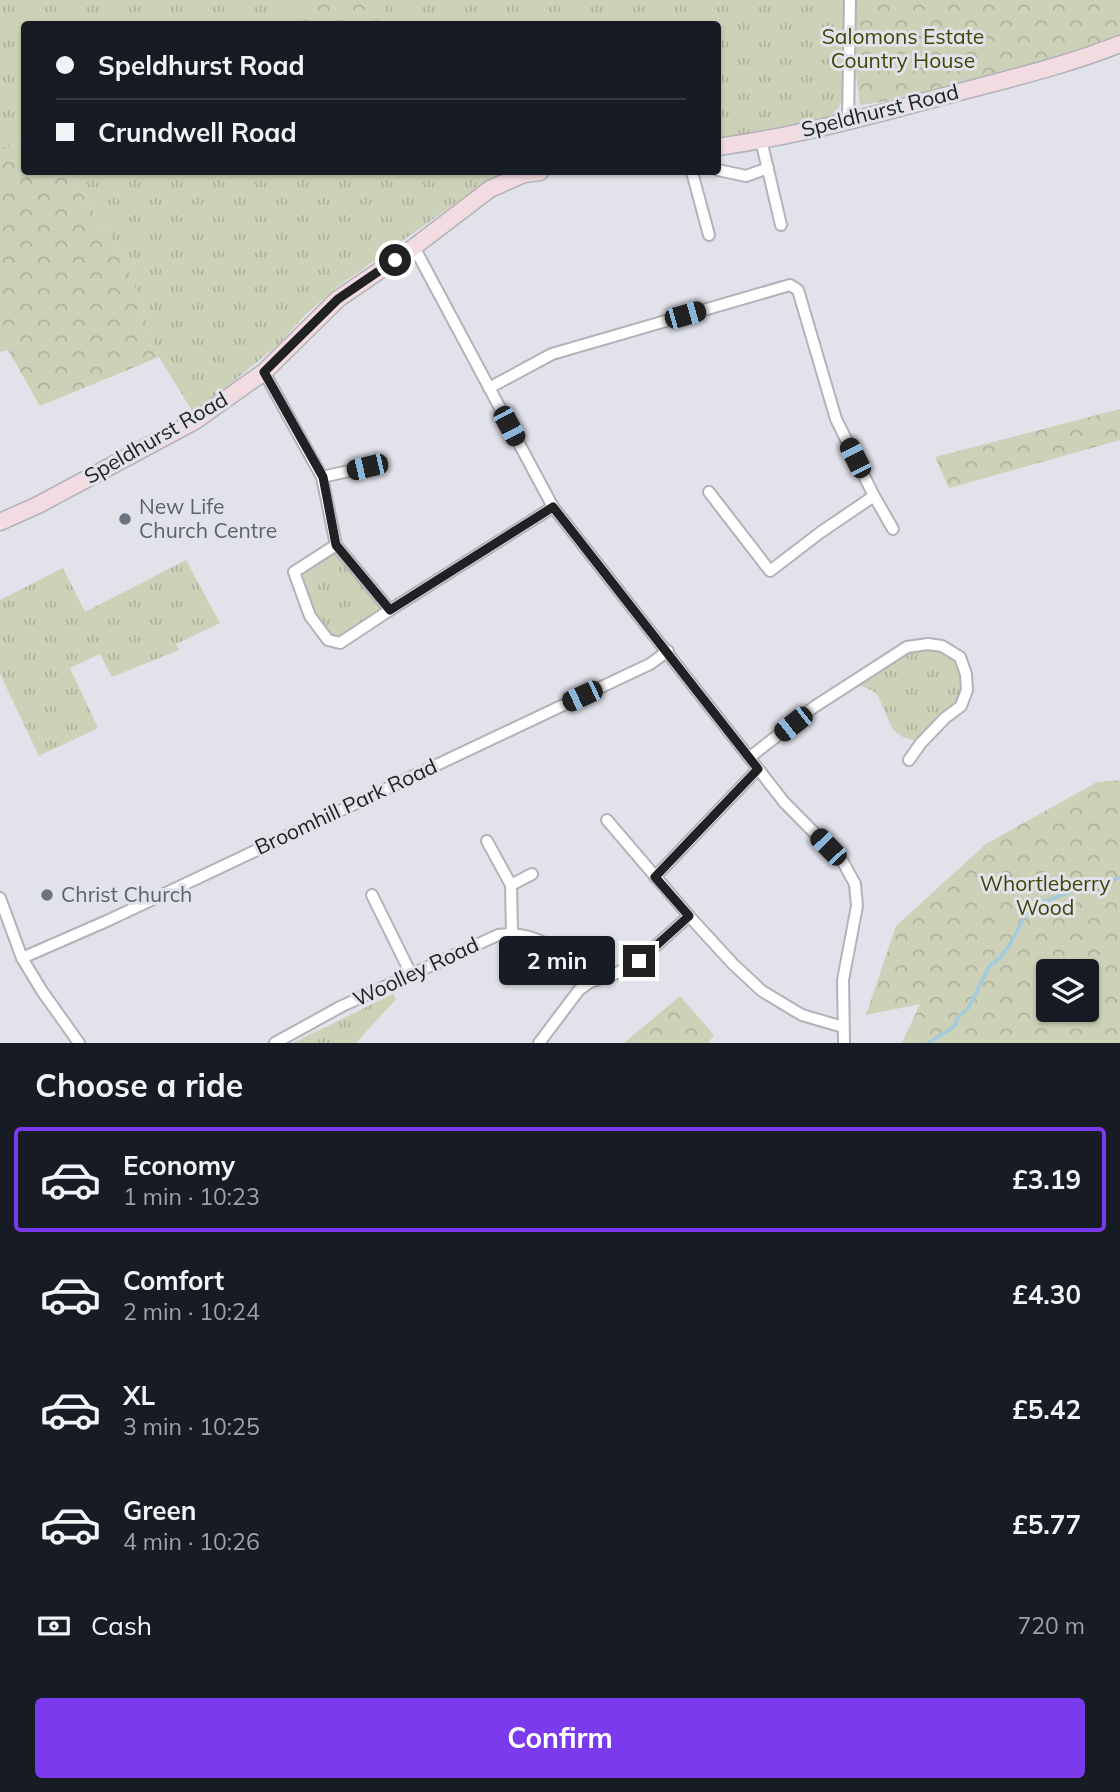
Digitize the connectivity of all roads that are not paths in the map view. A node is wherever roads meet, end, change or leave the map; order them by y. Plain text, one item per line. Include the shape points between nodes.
1 (850, 0) edge
2 (1120, 44) edge
3 (848, 121) junction
4 (761, 140) junction
5 (721, 147) edge
6 (768, 167) junction
7 (721, 171) edge
8 (522, 175) edge
9 (693, 175) edge
10 (781, 225) dead end
11 (709, 235) dead end
12 (414, 247) junction
13 (264, 372) junction
14 (489, 388) junction
15 (367, 467) dead end
16 (323, 477) junction
17 (709, 492) dead end
18 (874, 496) junction
19 (553, 507) junction
20 (0, 522) edge
21 (893, 529) dead end
22 (336, 545) junction
23 (390, 610) junction
24 (668, 651) junction
25 (750, 757) junction
26 (909, 760) dead end
27 (758, 769) junction
28 (607, 820) dead end
29 (487, 841) dead end
30 (532, 874) dead end
31 (655, 877) junction
32 (511, 885) junction
33 (372, 895) dead end
34 (1, 902) edge
35 (689, 916) junction
36 (512, 933) junction
37 (22, 958) junction
38 (411, 974) junction
39 (590, 982) junction
40 (843, 1027) junction
41 (79, 1043) edge
42 (275, 1043) edge
43 (539, 1043) edge
44 (844, 1043) edge

1 - 3 street
2 - 3 street, Speldhurst Road via 1079,60
3 - 4 street, Speldhurst Road
4 - 5 street, Speldhurst Road
4 - 6 street
6 - 7 street via 747,176
6 - 10 street
8 - 12 street, Speldhurst Road via 490,189
9 - 11 street
12 - 13 street, Speldhurst Road via 338,299
12 - 14 street
13 - 16 street
13 - 20 street, Speldhurst Road via 195,421
14 - 18 street via 552,354 790,285 798,290 836,419
14 - 19 street
15 - 16 street
16 - 22 street
17 - 18 street via 770,571
18 - 21 street
19 - 23 street
19 - 24 street
22 - 23 street
22 - 23 street via 294,572 310,616 328,640 340,643
24 - 25 street
24 - 37 street, Broomhill Park Road via 638,670
25 - 26 street via 814,707 907,647 942,646 960,657 967,690 961,706
25 - 27 street
27 - 31 street
27 - 40 street via 843,862 855,884 857,906 843,980
28 - 31 street
29 - 32 street
30 - 32 street
31 - 35 street
32 - 36 street
33 - 38 street
34 - 37 street
35 - 39 street via 639,961
35 - 40 street via 762,991 802,1015
36 - 38 street, Woolley Road via 498,934
36 - 39 street via 538,938
37 - 41 street
38 - 42 street, Woolley Road
39 - 43 street via 572,997
40 - 44 street

